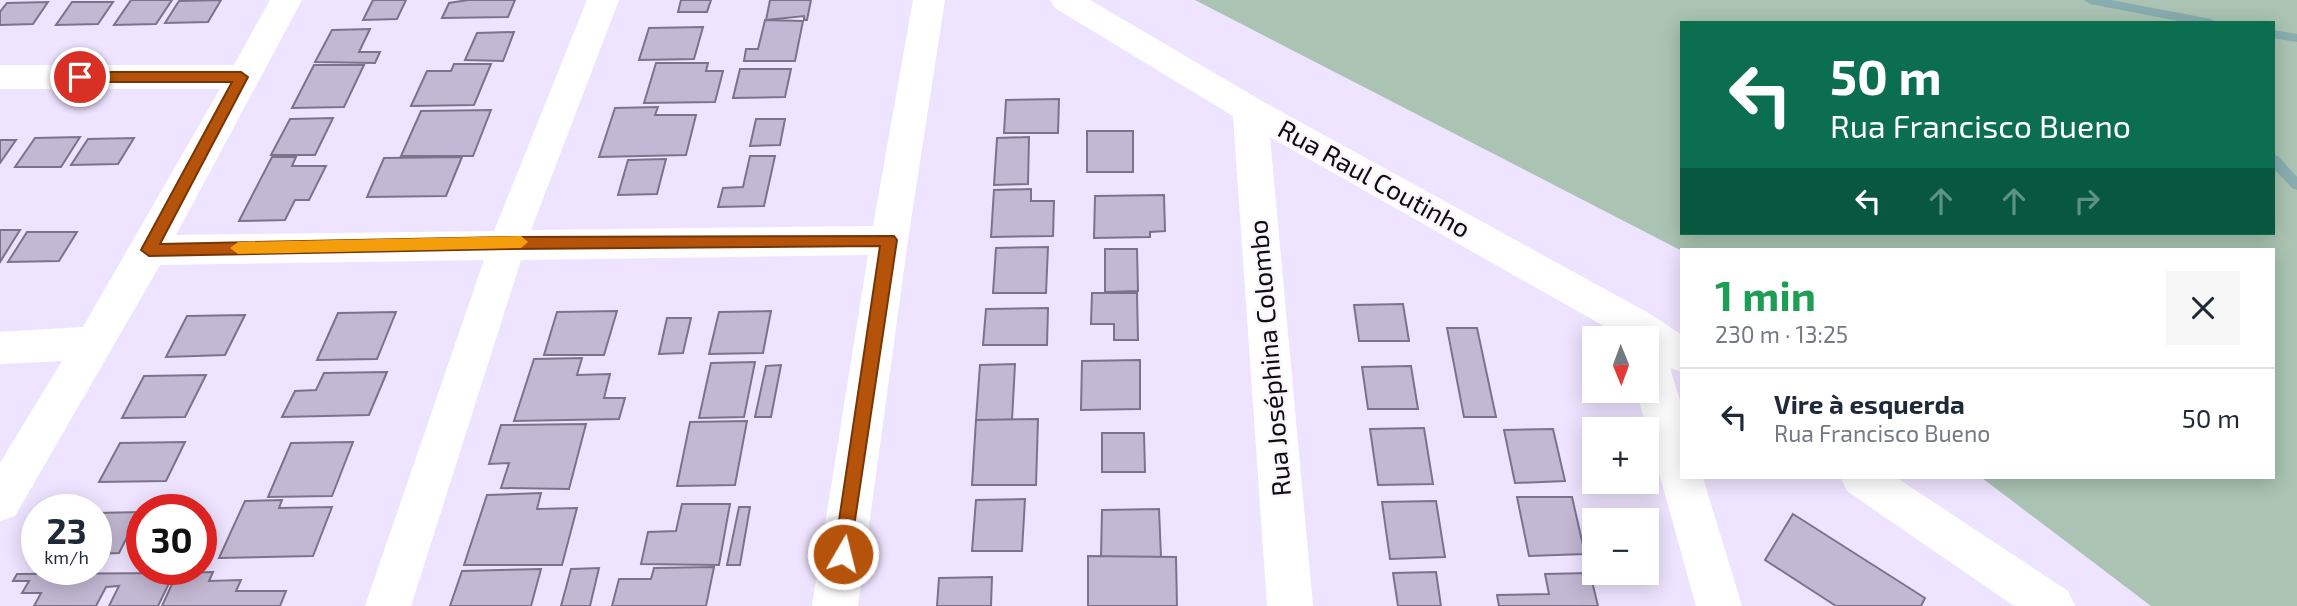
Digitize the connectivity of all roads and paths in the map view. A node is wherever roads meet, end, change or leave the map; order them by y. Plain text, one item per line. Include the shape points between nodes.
1 (286, 0) edge
2 (603, 0) edge
3 (929, 0) edge
4 (1066, 0) edge
5 (0, 77) edge
6 (241, 77) junction
7 (1250, 110) junction
8 (889, 240) junction
9 (508, 243) junction
10 (149, 250) junction
11 (1618, 326) edge
12 (92, 344) junction
13 (1659, 347) edge
14 (0, 348) edge
15 (1680, 355) edge
16 (1659, 399) edge
17 (1680, 471) edge
18 (1682, 479) edge
19 (1863, 479) edge
20 (0, 502) edge
21 (388, 606) edge
22 (835, 606) edge
23 (1290, 606) edge
24 (1719, 606) edge
25 (2052, 606) edge

1 - 6 street
2 - 9 street
3 - 8 street
4 - 7 street, Rua Raul Coutinho
5 - 6 street
6 - 10 street
7 - 11 street, Rua Raul Coutinho
7 - 23 street, Rua Joséphina Colombo
8 - 9 street
8 - 22 street
9 - 10 street
9 - 21 street
10 - 12 street
12 - 14 street
12 - 20 street
13 - 15 street, Rua Raul Coutinho
16 - 17 street
18 - 24 street
19 - 25 street

